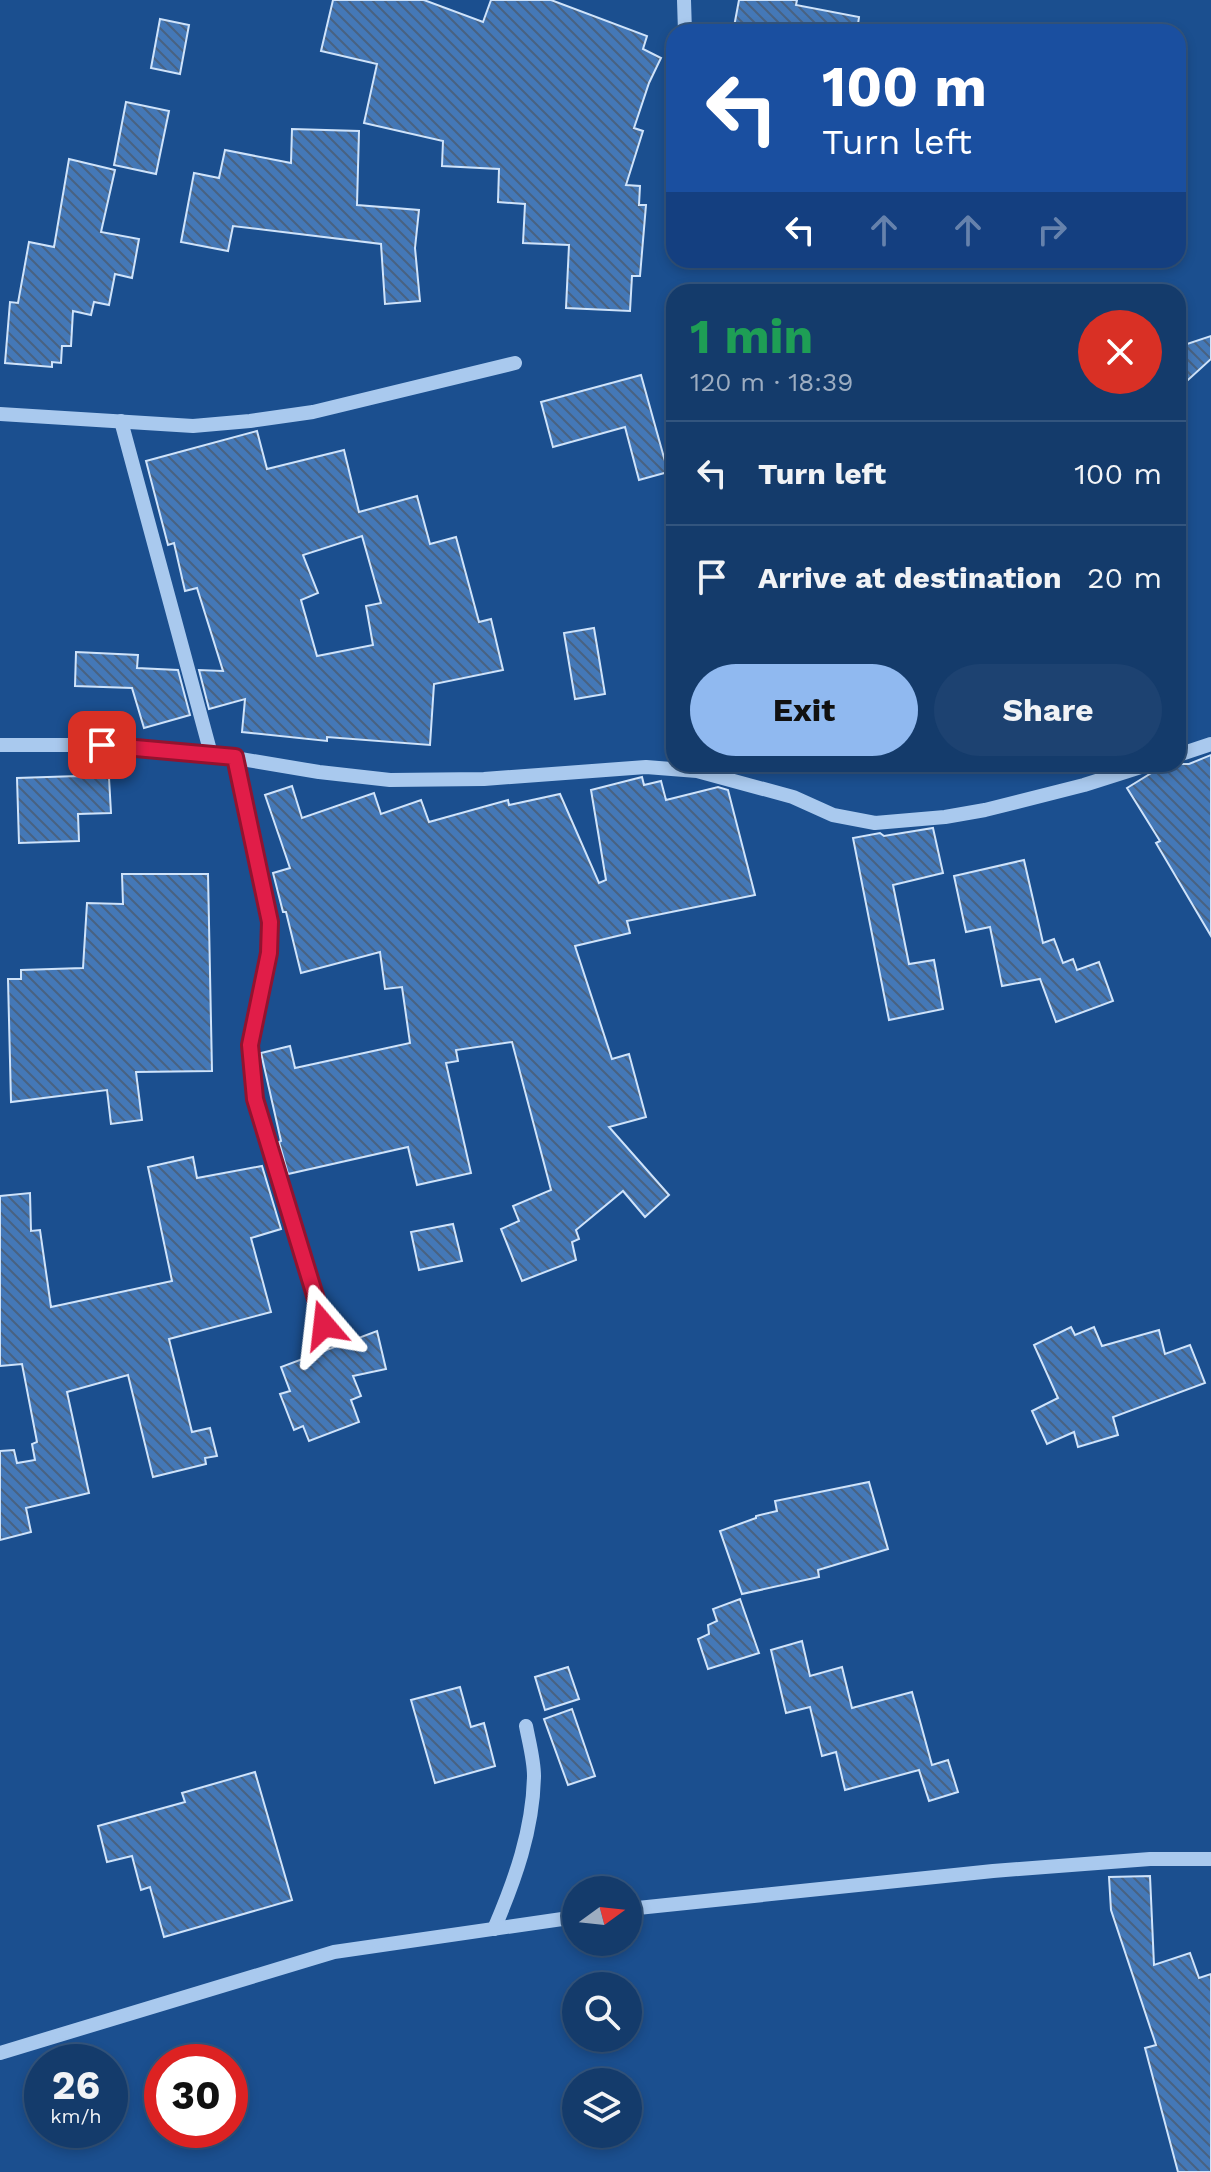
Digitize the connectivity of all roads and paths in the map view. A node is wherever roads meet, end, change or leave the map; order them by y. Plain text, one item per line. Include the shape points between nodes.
1 (684, 0) edge
2 (685, 24) edge
3 (515, 363) dead end
4 (0, 414) edge
5 (121, 421) junction
6 (1211, 744) edge
7 (0, 745) edge
8 (1186, 752) edge
9 (211, 754) junction
10 (235, 757) junction
11 (666, 769) edge
12 (701, 772) edge
13 (1125, 772) edge
14 (324, 1325) dead end
15 (526, 1726) dead end
16 (1211, 1859) edge
17 (642, 1908) edge
18 (562, 1919) edge
19 (494, 1929) junction
20 (0, 2053) edge

1 - 2 street
3 - 5 street via 327,409 262,419 193,426
4 - 5 street
5 - 9 street
6 - 8 street
7 - 9 street via 102,745
9 - 10 street
10 - 11 street via 390,780
10 - 14 street via 270,922 250,1045 255,1099
12 - 13 street via 793,797 833,815 875,823 985,810
15 - 19 street via 534,1773 531,1817 514,1882
16 - 17 street via 993,1871
18 - 19 street
19 - 20 street via 334,1952

